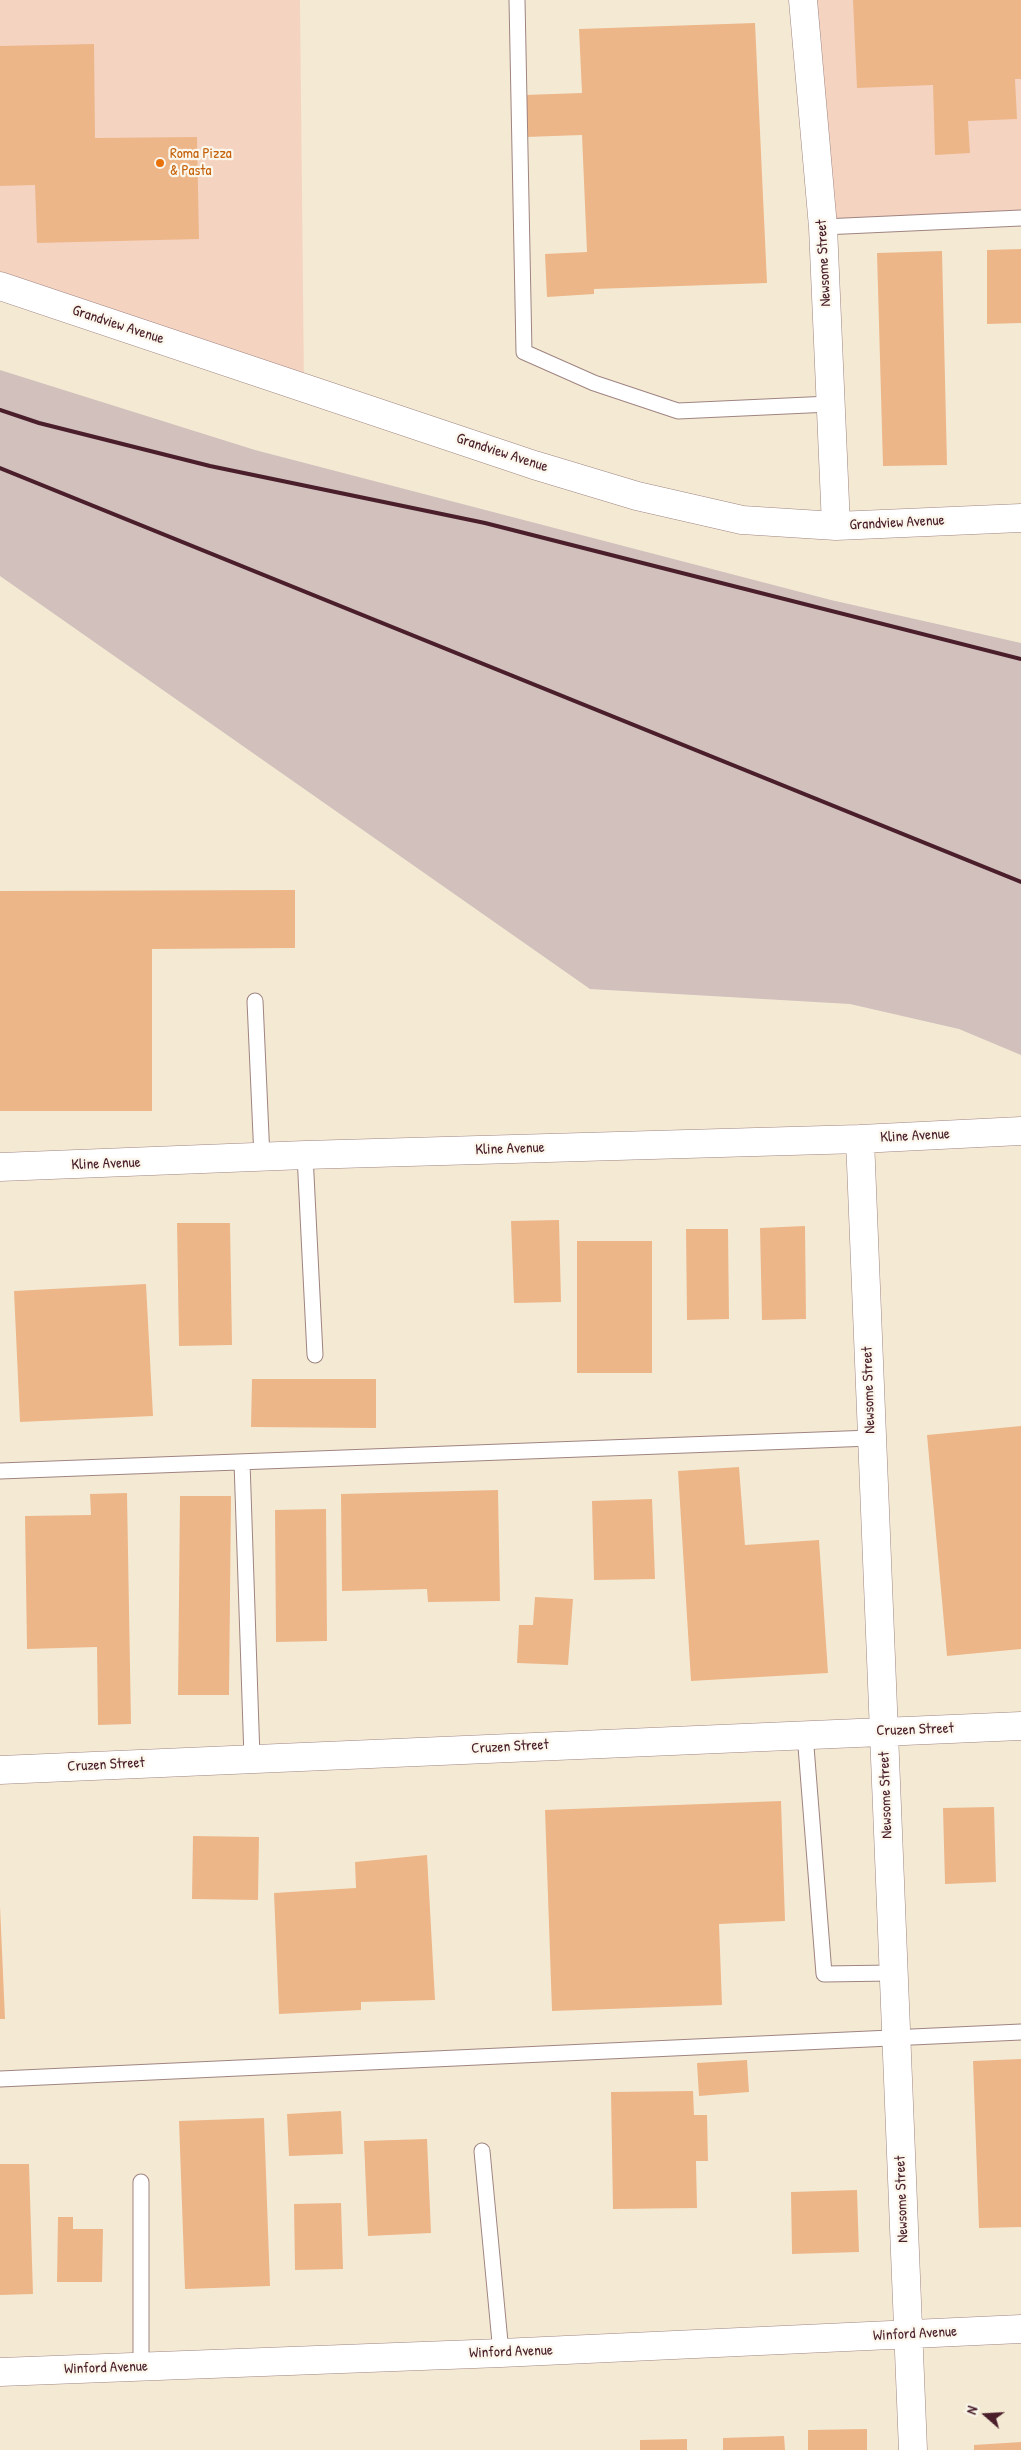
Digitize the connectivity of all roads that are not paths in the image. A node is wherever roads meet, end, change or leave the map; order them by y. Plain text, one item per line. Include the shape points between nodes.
1 (517, 0) edge
2 (803, 0) edge
3 (1021, 218) edge
4 (823, 227) junction
5 (0, 286) edge
6 (830, 404) junction
7 (1021, 518) edge
8 (836, 526) junction
9 (255, 1001) dead end
10 (1021, 1131) edge
11 (860, 1139) junction
12 (305, 1155) junction
13 (262, 1158) junction
14 (0, 1167) edge
15 (315, 1356) dead end
16 (871, 1438) junction
17 (242, 1462) junction
18 (0, 1471) edge
19 (1021, 1726) edge
20 (884, 1731) junction
21 (805, 1734) junction
22 (252, 1758) junction
23 (0, 1770) edge
24 (892, 1973) junction
25 (1021, 2032) edge
26 (896, 2039) junction
27 (0, 2079) edge
28 (482, 2151) dead end
29 (141, 2182) dead end
30 (1021, 2329) edge
31 (908, 2334) junction
32 (501, 2353) junction
33 (141, 2366) junction
34 (0, 2372) edge
35 (913, 2450) edge

1 - 6 lane via 524,352 594,383 678,411
2 - 4 street, Newsome Street
3 - 4 lane
4 - 6 street, Newsome Street
5 - 8 street, Grandview Avenue via 534,465 637,496 742,520
6 - 8 street, Newsome Street
7 - 8 street, Grandview Avenue
9 - 13 lane
10 - 11 street, Kline Avenue
11 - 12 street, Kline Avenue
11 - 16 street, Newsome Street
12 - 13 street, Kline Avenue
12 - 15 lane
13 - 14 street, Kline Avenue
16 - 17 lane
16 - 20 street, Newsome Street
17 - 18 lane
17 - 22 lane
19 - 20 street, Cruzen Street
20 - 21 street, Cruzen Street
20 - 24 street, Newsome Street
21 - 22 street, Cruzen Street
21 - 24 lane via 824,1974
22 - 23 street, Cruzen Street
24 - 26 street, Newsome Street
25 - 26 lane
26 - 27 lane
26 - 31 street, Newsome Street
28 - 32 lane
29 - 33 lane
30 - 31 street, Winford Avenue
31 - 32 street, Winford Avenue
31 - 35 street, Newsome Street
32 - 33 street, Winford Avenue
33 - 34 street, Winford Avenue

